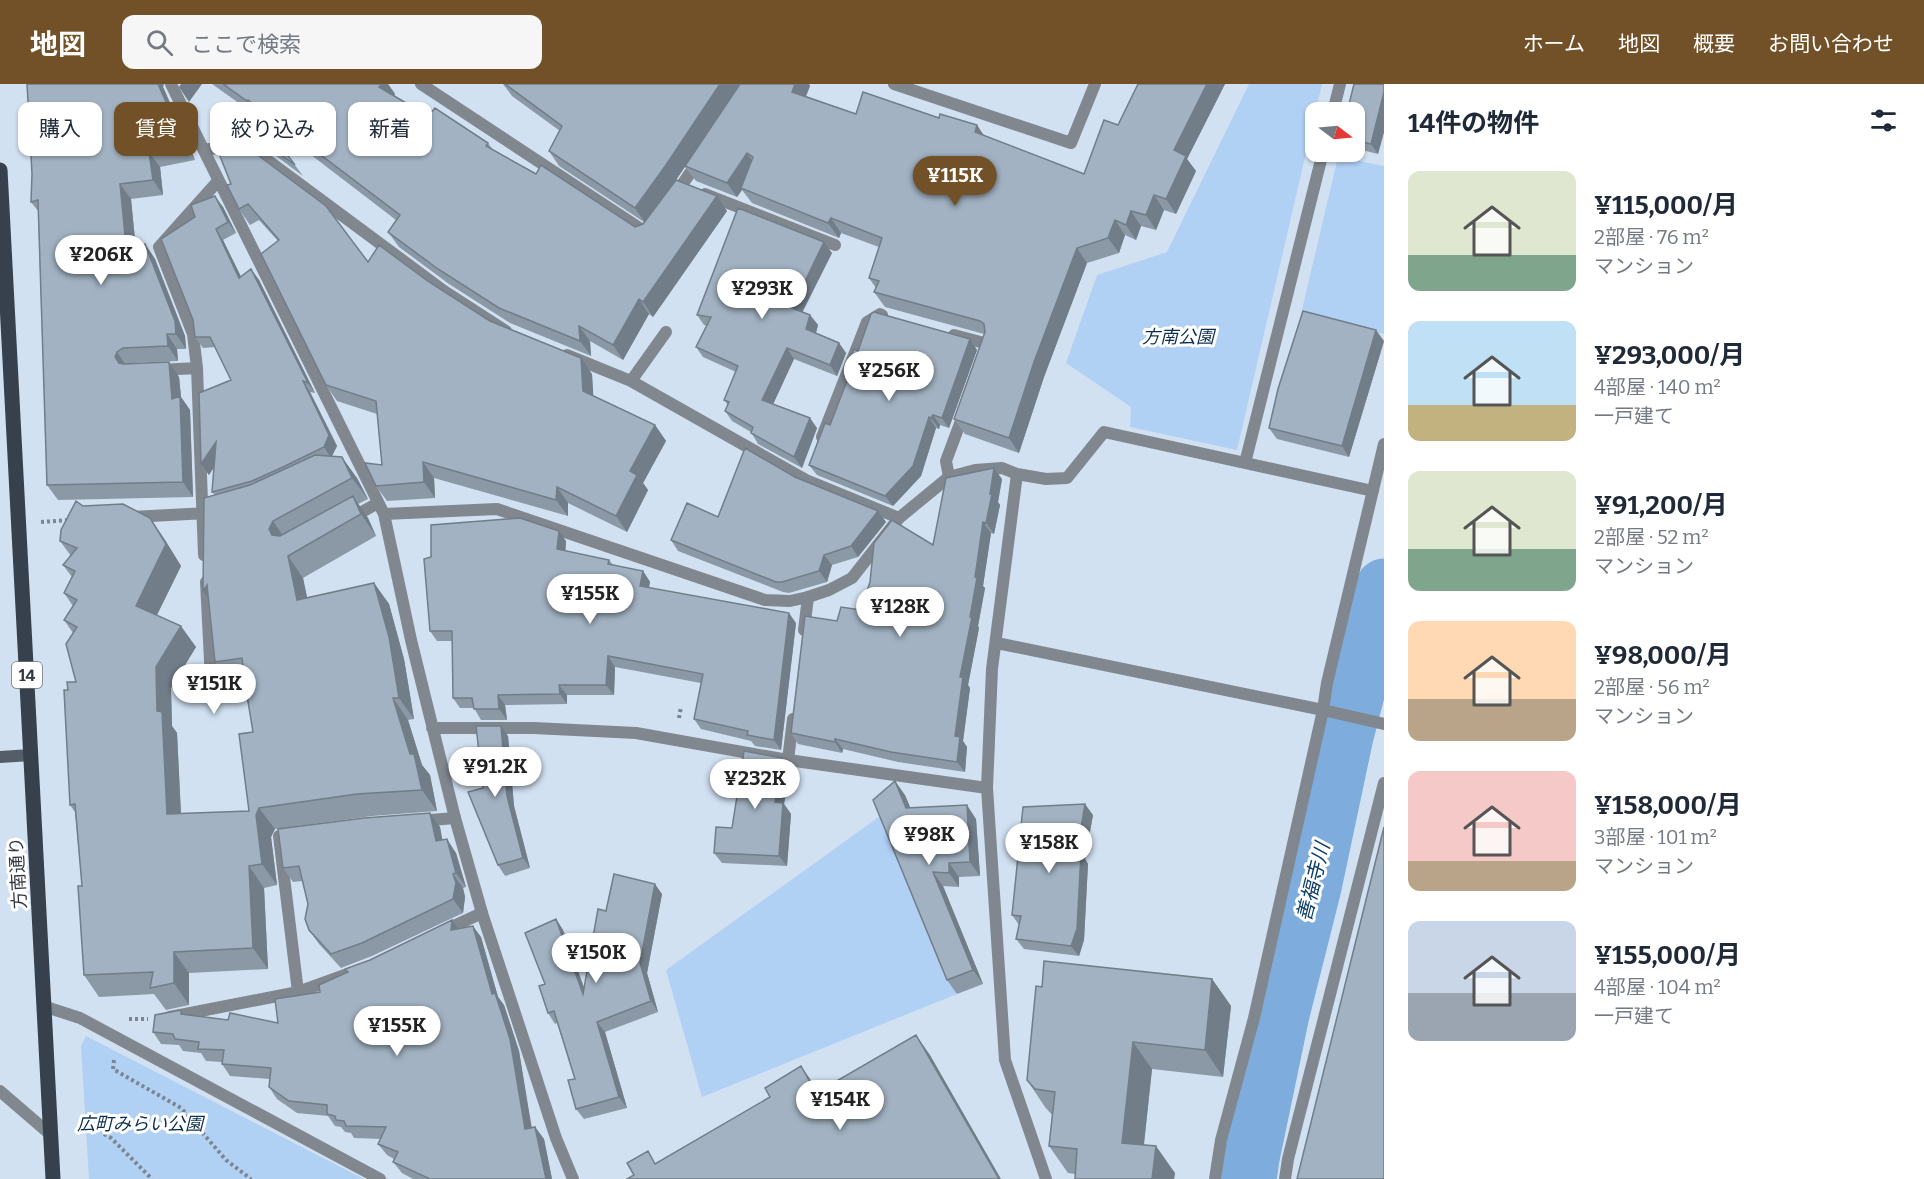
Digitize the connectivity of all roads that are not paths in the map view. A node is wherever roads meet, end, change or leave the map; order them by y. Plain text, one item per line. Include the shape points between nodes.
1 (171, 84) edge
2 (421, 84) edge
3 (894, 84) edge
4 (1095, 84) edge
5 (1340, 84) edge
6 (1336, 102) edge
7 (707, 148) edge
8 (204, 150) junction
9 (1320, 162) edge
10 (0, 170) edge
11 (218, 181) junction
12 (683, 185) junction
13 (671, 201) edge
14 (653, 226) edge
15 (835, 245) dead end
16 (891, 317) edge
17 (666, 332) dead end
18 (945, 332) edge
19 (515, 334) edge
20 (556, 350) edge
21 (980, 366) edge
22 (197, 368) junction
23 (144, 371) edge
24 (630, 381) junction
25 (969, 397) edge
26 (1384, 444) edge
27 (818, 449) edge
28 (356, 455) junction
29 (340, 462) edge
30 (1245, 464) junction
31 (1017, 474) junction
32 (949, 477) junction
33 (1373, 491) junction
34 (381, 509) junction
35 (222, 510) edge
36 (202, 514) junction
37 (121, 518) edge
38 (899, 518) junction
39 (340, 524) edge
40 (808, 597) junction
41 (997, 643) junction
42 (803, 644) edge
43 (211, 680) edge
44 (795, 702) edge
45 (1323, 710) junction
46 (1384, 724) edge
47 (432, 728) junction
48 (31, 755) junction
49 (0, 757) edge
50 (788, 760) junction
51 (1384, 783) edge
52 (987, 788) junction
53 (455, 818) junction
54 (408, 822) edge
55 (303, 833) edge
56 (482, 913) junction
57 (436, 934) edge
58 (353, 972) edge
59 (298, 992) junction
60 (45, 1007) junction
61 (161, 1019) edge
62 (0, 1091) edge
63 (51, 1135) junction
64 (53, 1179) edge
65 (380, 1179) edge
66 (573, 1179) edge
67 (1046, 1179) edge
68 (1215, 1179) edge
69 (1285, 1179) edge

1 - 8 street
2 - 14 street via 646,234
3 - 4 street via 1071,144
5 - 6 street
7 - 12 street
8 - 11 street
8 - 19 street via 235,145 262,156 444,291
9 - 30 street
10 - 48 main road, 方南通り / 14
11 - 22 street via 159,247 193,334
11 - 28 street
12 - 13 street
12 - 15 street
16 - 27 street via 880,314 867,322
17 - 24 street
18 - 21 street via 988,344
20 - 24 street
22 - 23 street
22 - 36 street
24 - 38 street
25 - 32 street via 946,461
26 - 33 street
28 - 29 street
28 - 34 street
30 - 31 street via 1104,432 1067,478
30 - 33 street
31 - 32 street via 1002,468
31 - 41 street
32 - 38 street
33 - 45 street
34 - 39 street
34 - 40 street via 497,509 765,600
34 - 47 street
35 - 36 street
36 - 37 street
36 - 43 street
38 - 40 street via 852,578
40 - 42 street
41 - 45 street
41 - 52 street via 992,669
44 - 50 street
45 - 46 street
45 - 68 street
47 - 50 street via 636,733
47 - 53 street
48 - 49 street
48 - 60 main road, 方南通り / 14
50 - 52 street
51 - 69 street
52 - 67 street via 1005,1060
53 - 54 street
53 - 56 street
55 - 59 street via 279,836
56 - 57 street
56 - 66 street
58 - 59 street
59 - 61 street
60 - 63 main road, 方南通り / 14
60 - 65 street via 80,1018
62 - 63 street
63 - 64 main road, 方南通り / 14

